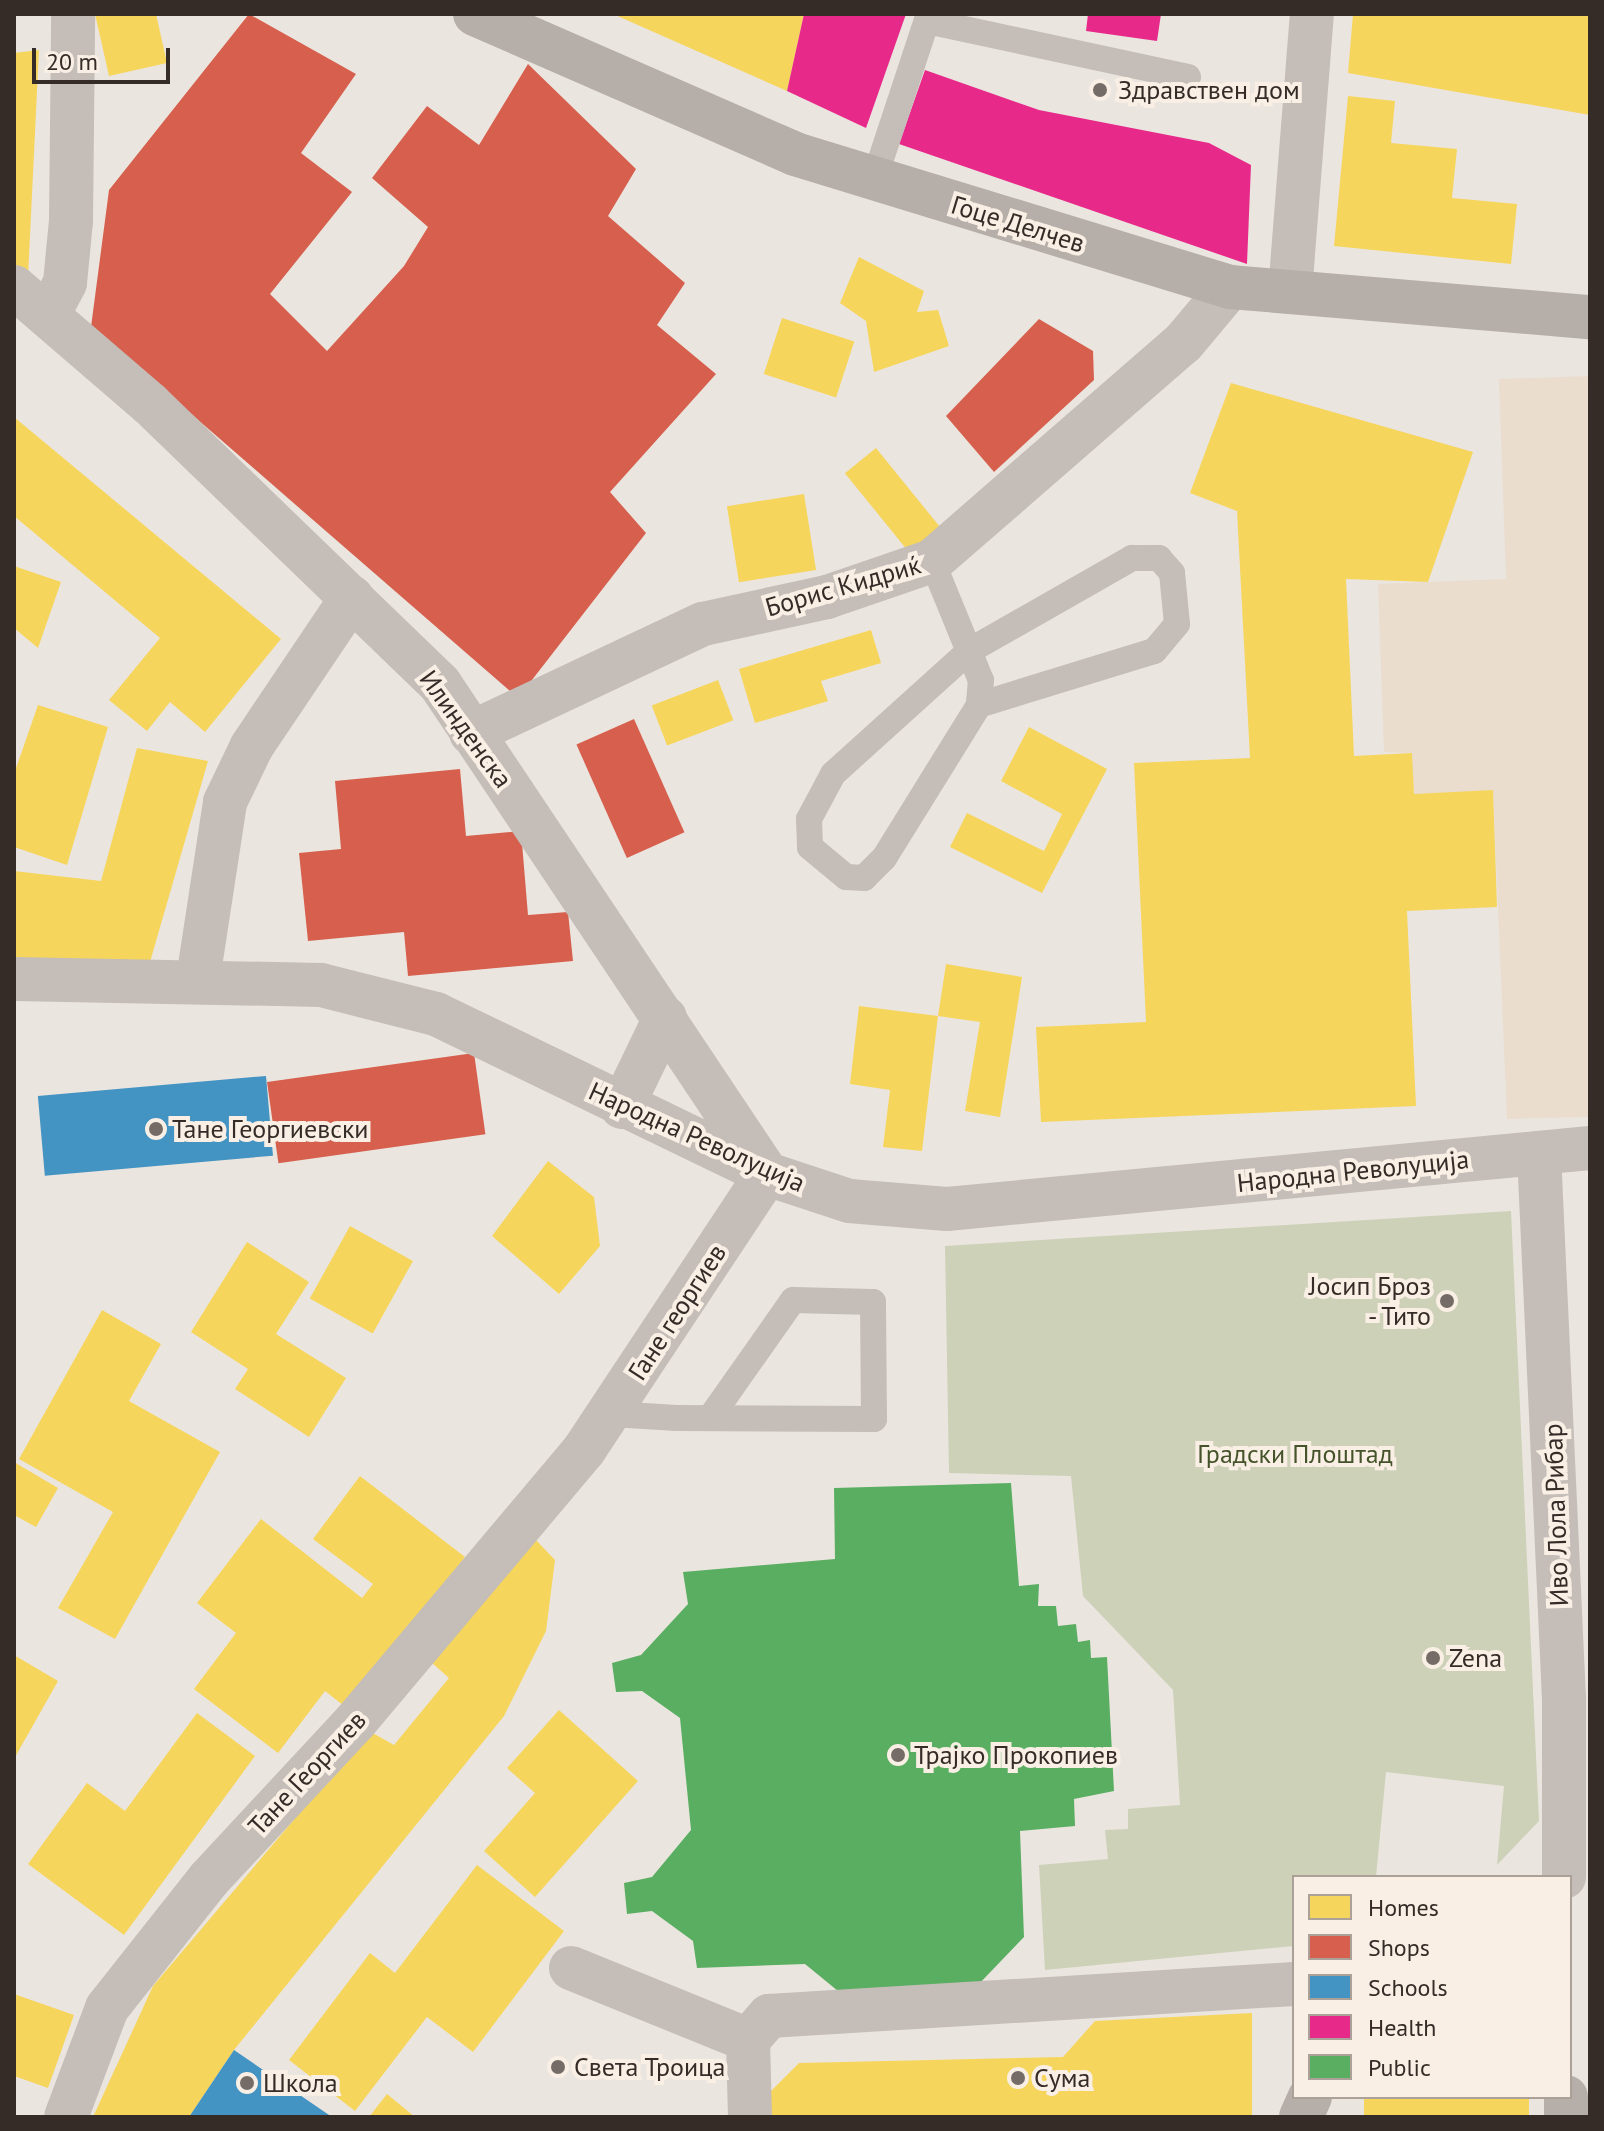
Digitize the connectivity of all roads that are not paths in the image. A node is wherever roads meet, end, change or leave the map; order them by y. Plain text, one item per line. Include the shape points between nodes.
1 (73, 14) edge
2 (475, 14) edge
3 (1312, 14) edge
4 (928, 18) edge
5 (1188, 77) dead end
6 (874, 180) junction
7 (14, 287) edge
8 (1230, 287) junction
9 (1290, 292) junction
10 (49, 313) junction
11 (1590, 317) edge
12 (932, 561) junction
13 (352, 597) junction
14 (969, 651) junction
15 (979, 705) junction
16 (471, 733) junction
17 (14, 979) edge
18 (198, 979) junction
19 (665, 1018) junction
20 (622, 1107) junction
21 (1590, 1148) edge
22 (1539, 1153) junction
23 (767, 1174) junction
24 (611, 1414) junction
25 (710, 1418) junction
26 (584, 1450) joint
27 (1564, 1875) edge
28 (571, 1968) dead end
29 (1292, 1984) edge
30 (748, 2040) junction
31 (66, 2117) edge
32 (750, 2117) edge

1 - 10 street via 71,221 65,283
2 - 6 street, Гоце Делчев via 795,154
3 - 9 street
4 - 5 lane
4 - 6 lane
6 - 8 street, Гоце Делчев
7 - 10 street, Илинденска
8 - 9 street, Гоце Делчев
8 - 12 street, Борис Кидриќ via 1183,343
9 - 11 street, Гоце Делчев
10 - 13 street, Илинденска
12 - 14 lane
12 - 16 street, Борис Кидриќ via 827,597 703,624
13 - 16 street, Илинденска via 440,684
13 - 18 street via 252,746 225,802
14 - 15 lane via 981,680
14 - 15 lane via 1132,558 1159,558 1172,573 1177,624 1154,651
14 - 15 lane via 833,774 809,819 810,847 846,877 864,878
16 - 19 street, Илинденска
17 - 18 street, Народна Револуција
18 - 20 street, Народна Револуција via 321,985 436,1014
19 - 20 street
19 - 23 street, Илинденска
20 - 23 street, Народна Револуција
21 - 22 street, Народна Револуција
22 - 23 street, Народна Револуција via 947,1209 849,1201
22 - 27 street, Иво Лола Рибар via 1564,1699
23 - 24 street, Гане георгиев
24 - 25 lane
24 - 26 street, Гане георгиев
25 - 25 lane via 874,1419 873,1302 793,1300
26 - 31 street, Тане Георгиев via 375,1699 209,1879 107,2008
28 - 30 street
29 - 30 street via 805,2009 769,2016
30 - 32 street

